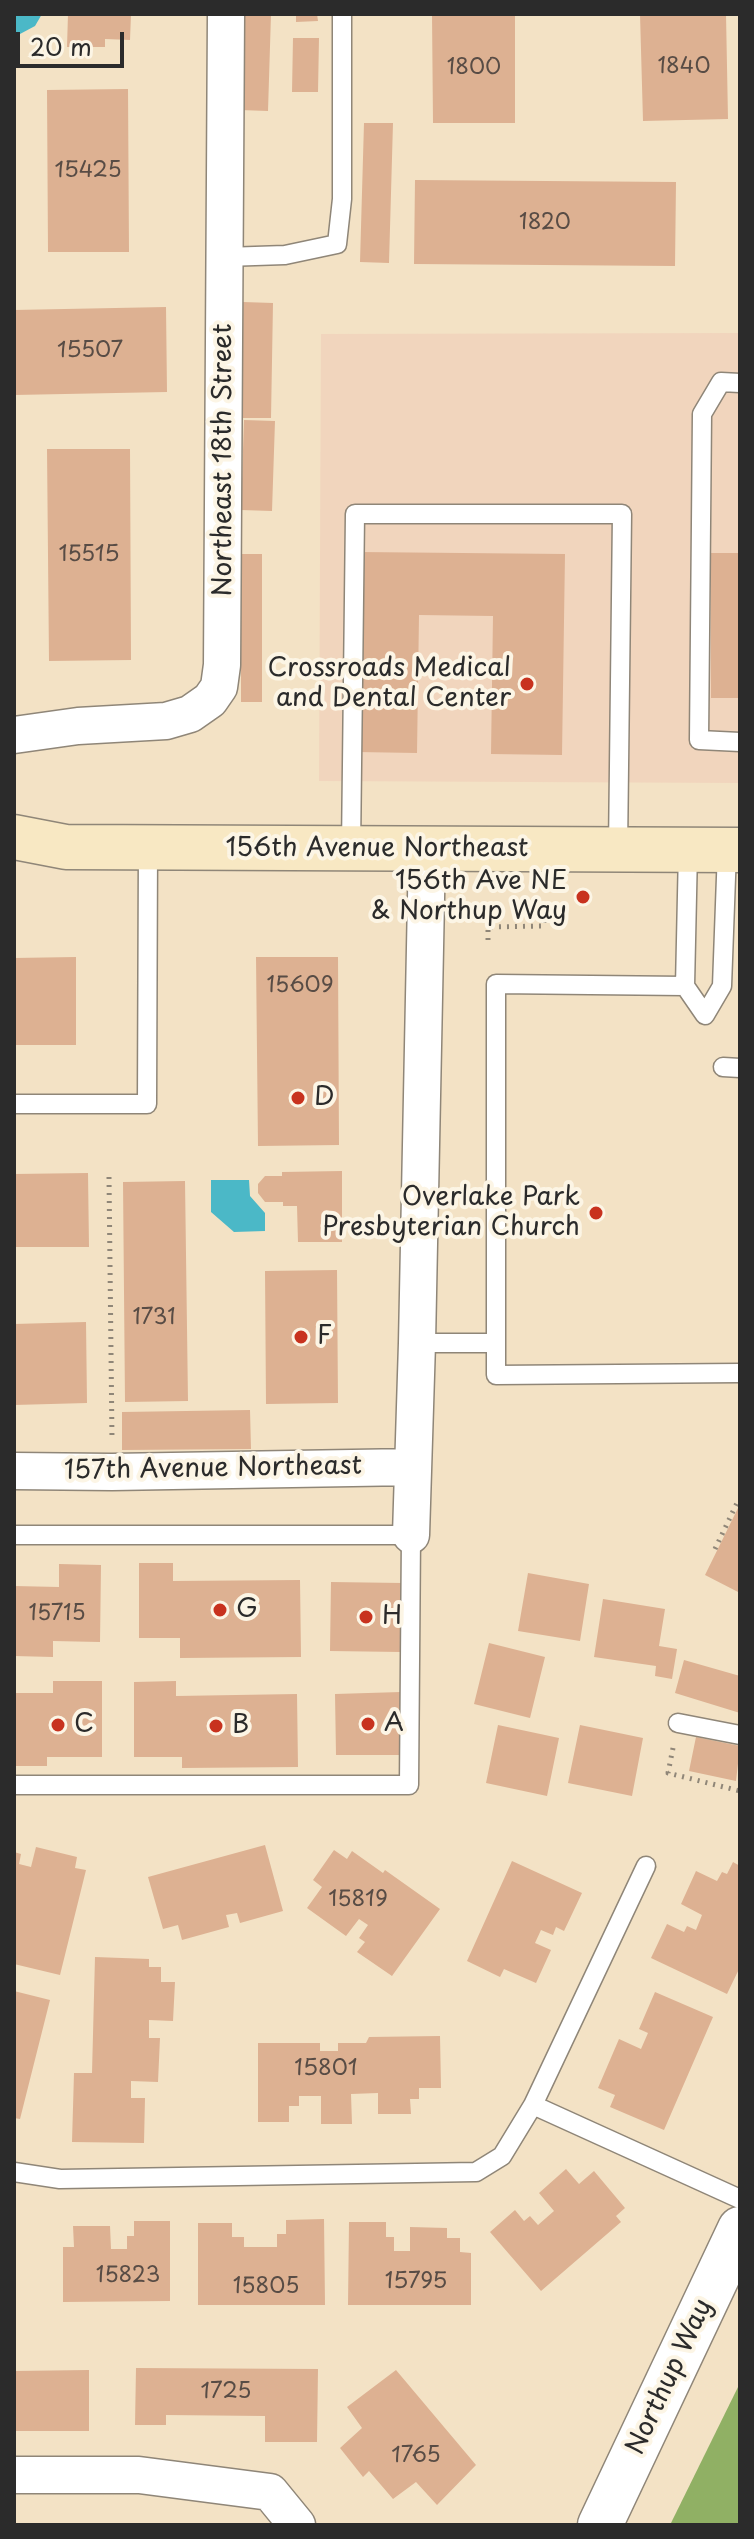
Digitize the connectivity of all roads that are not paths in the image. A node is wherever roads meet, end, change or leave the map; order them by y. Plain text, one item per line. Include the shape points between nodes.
1 (226, 14) edge
2 (342, 14) edge
3 (225, 257) junction
4 (740, 383) edge
5 (14, 735) edge
6 (740, 742) edge
7 (14, 833) edge
8 (148, 847) junction
9 (351, 849) junction
10 (427, 849) junction
11 (618, 850) junction
12 (718, 850) edge
13 (685, 986) junction
14 (14, 1104) edge
15 (417, 1343) junction
16 (496, 1343) junction
17 (740, 1373) edge
18 (412, 1467) junction
19 (14, 1471) edge
20 (14, 1535) edge
21 (411, 1535) junction
22 (678, 1723) road end
23 (740, 1735) edge
24 (14, 1785) edge
25 (646, 1866) dead end
26 (533, 2105) junction
27 (14, 2172) edge
28 (740, 2199) edge
29 (740, 2229) edge
30 (14, 2475) edge
31 (297, 2525) edge
32 (600, 2525) edge

1 - 3 street, Northeast 18th Street
2 - 3 lane via 342,199 337,244 285,255
3 - 5 street, Northeast 18th Street via 219,687 190,714 166,721
4 - 6 lane via 721,382 702,414 699,740
7 - 8 main road, 156th Avenue Northeast via 66,847
8 - 9 main road, 156th Avenue Northeast
8 - 14 lane via 147,1104
9 - 10 main road, 156th Avenue Northeast
9 - 11 lane via 355,514 622,514
10 - 11 main road, 156th Avenue Northeast
10 - 15 street
11 - 12 main road, 156th Avenue Northeast
12 - 13 lane
12 - 13 lane via 722,986 705,1015
13 - 16 lane via 496,984
15 - 16 lane
15 - 18 street
16 - 17 lane via 496,1375
18 - 19 street, 157th Avenue Northeast
18 - 21 street
20 - 21 lane
21 - 24 lane via 409,1785
22 - 23 lane
25 - 26 lane
26 - 27 lane via 502,2156 476,2172 60,2179
26 - 28 lane
29 - 32 street, Northup Way
30 - 31 street via 139,2475 270,2492

